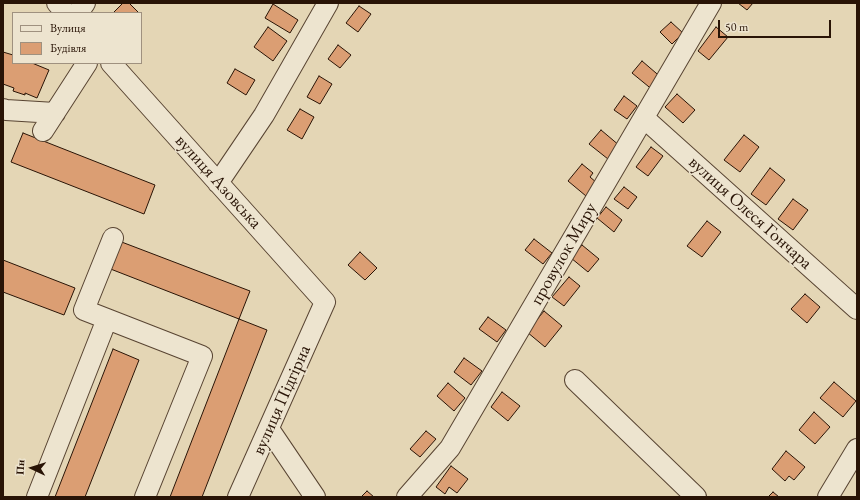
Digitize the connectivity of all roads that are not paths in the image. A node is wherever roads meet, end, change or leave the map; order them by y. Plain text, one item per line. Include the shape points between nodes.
1 (57, 3) edge
2 (85, 3) edge
3 (328, 3) edge
4 (711, 3) edge
5 (65, 12) edge
6 (79, 12) edge
7 (87, 64) edge
8 (112, 64) edge
9 (3, 108) edge
10 (55, 113) junction
11 (644, 118) junction
12 (43, 131) dead end
13 (218, 183) junction
14 (113, 238) dead end
15 (325, 302) joint
16 (857, 309) edge
17 (107, 319) junction
18 (575, 380) dead end
19 (269, 429) junction
20 (857, 449) edge
21 (36, 497) edge
22 (145, 497) edge
23 (238, 497) edge
24 (315, 497) edge
25 (407, 497) edge
26 (696, 497) edge
27 (828, 497) edge

1 - 5 street
2 - 6 street
3 - 13 street via 264,115
4 - 11 street, провулок Миру
7 - 10 street
8 - 13 street, вулиця Азовська
9 - 10 street
10 - 12 street
11 - 16 street, вулиця Олеся Гончара
11 - 25 street, провулок Миру via 450,448
13 - 15 street, вулиця Азовська
14 - 17 street via 84,310
15 - 19 street, вулиця Підгірна
17 - 21 street
17 - 22 street via 202,356
18 - 26 street
19 - 23 street, вулиця Підгірна
19 - 24 street
20 - 27 street

